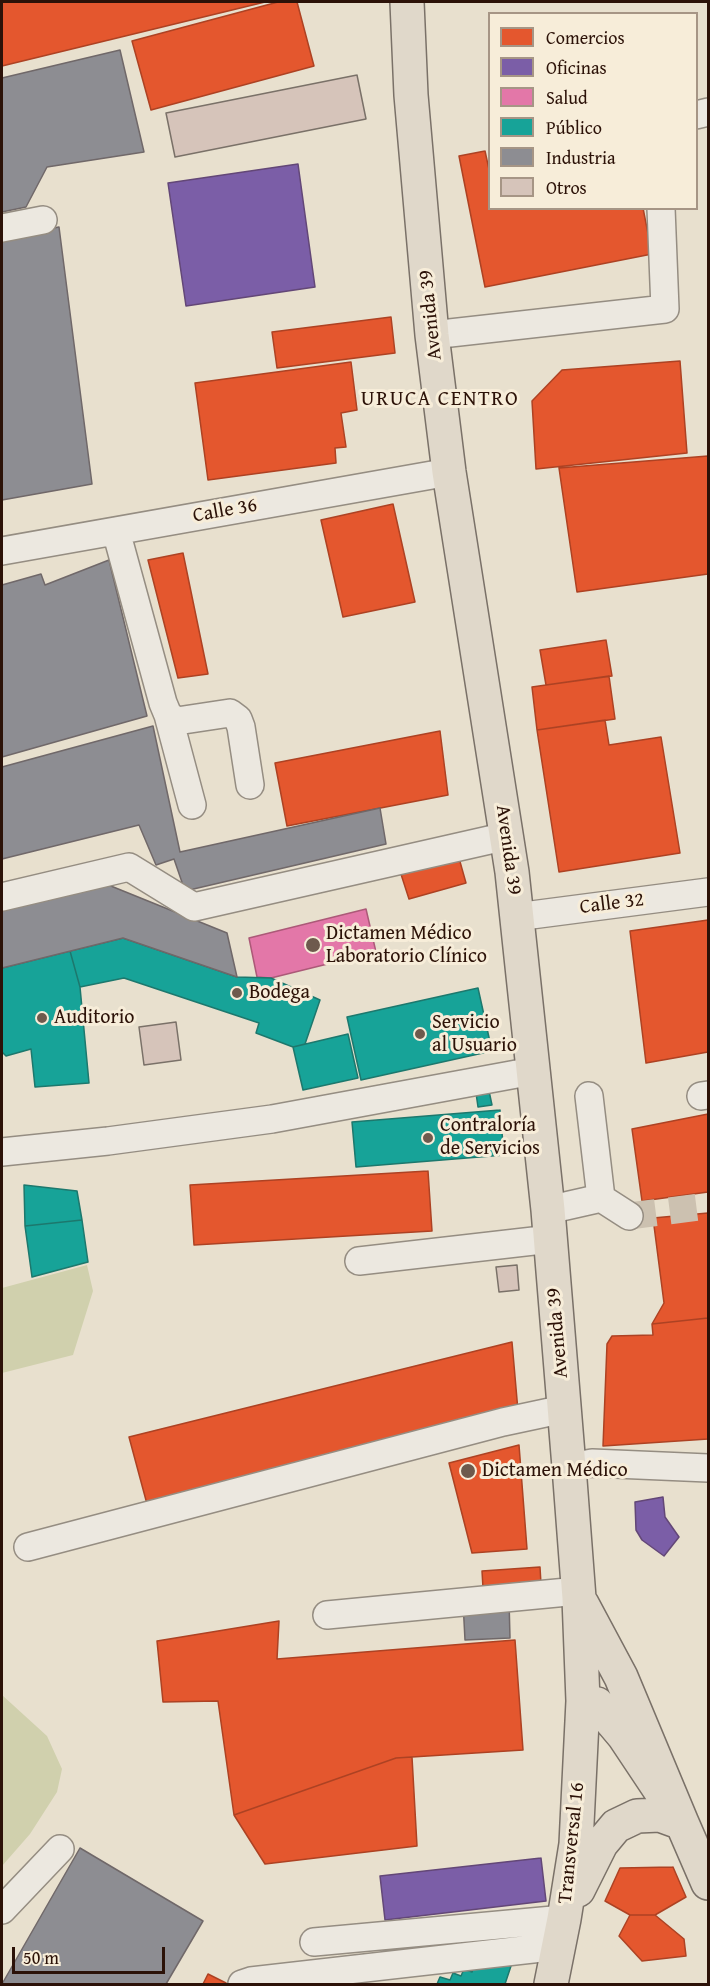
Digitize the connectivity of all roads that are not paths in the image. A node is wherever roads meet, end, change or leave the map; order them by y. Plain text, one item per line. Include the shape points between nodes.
1 (407, 2) edge
2 (661, 210) edge
3 (44, 220) dead end
4 (2, 228) edge
5 (432, 335) junction
6 (449, 472) junction
7 (116, 531) junction
8 (2, 551) edge
9 (168, 715) junction
10 (250, 785) dead end
11 (192, 805) dead end
12 (507, 836) junction
13 (708, 891) edge
14 (2, 897) edge
15 (516, 917) junction
16 (533, 1071) junction
17 (589, 1096) dead end
18 (2, 1152) edge
19 (601, 1198) junction
20 (628, 1216) tunnel mouth
21 (549, 1224) junction
22 (359, 1261) dead end
23 (564, 1409) junction
24 (569, 1467) junction
25 (708, 1468) edge
26 (28, 1547) dead end
27 (578, 1594) junction
28 (327, 1615) dead end
29 (583, 1701) junction
30 (682, 1823) junction
31 (60, 1849) dead end
32 (708, 1882) edge
33 (2, 1910) edge
34 (562, 1933) junction
35 (315, 1942) dead end
36 (242, 1984) edge
37 (551, 1984) edge

1 - 5 main road, Avenida 39
2 - 5 street via 665,309
3 - 4 street
5 - 6 main road, Avenida 39
6 - 7 street, Calle 36
6 - 12 main road, Avenida 39
7 - 8 street, Calle 36
7 - 9 street
9 - 10 street via 177,721 230,713 238,719
9 - 11 street
12 - 14 street via 194,907 129,867
12 - 15 main road, Avenida 39
13 - 15 street, Calle 32
15 - 16 main road, Avenida 39
16 - 18 street via 272,1119
16 - 21 main road, Avenida 39
17 - 19 street
19 - 20 street
19 - 21 street
21 - 22 street
21 - 23 main road, Avenida 39
23 - 24 main road, Avenida 39
23 - 26 street
24 - 25 street via 592,1463
24 - 27 main road, Avenida 39
27 - 28 street
27 - 29 main road, Avenida 39
27 - 30 main road via 621,1677
29 - 30 main road via 597,1704 624,1736
29 - 34 main road, Transversal 16 via 576,1844
30 - 32 main road
30 - 34 main road via 660,1815 637,1816 616,1826 601,1844
31 - 33 street
34 - 35 street
34 - 36 street
34 - 37 main road, Transversal 16

